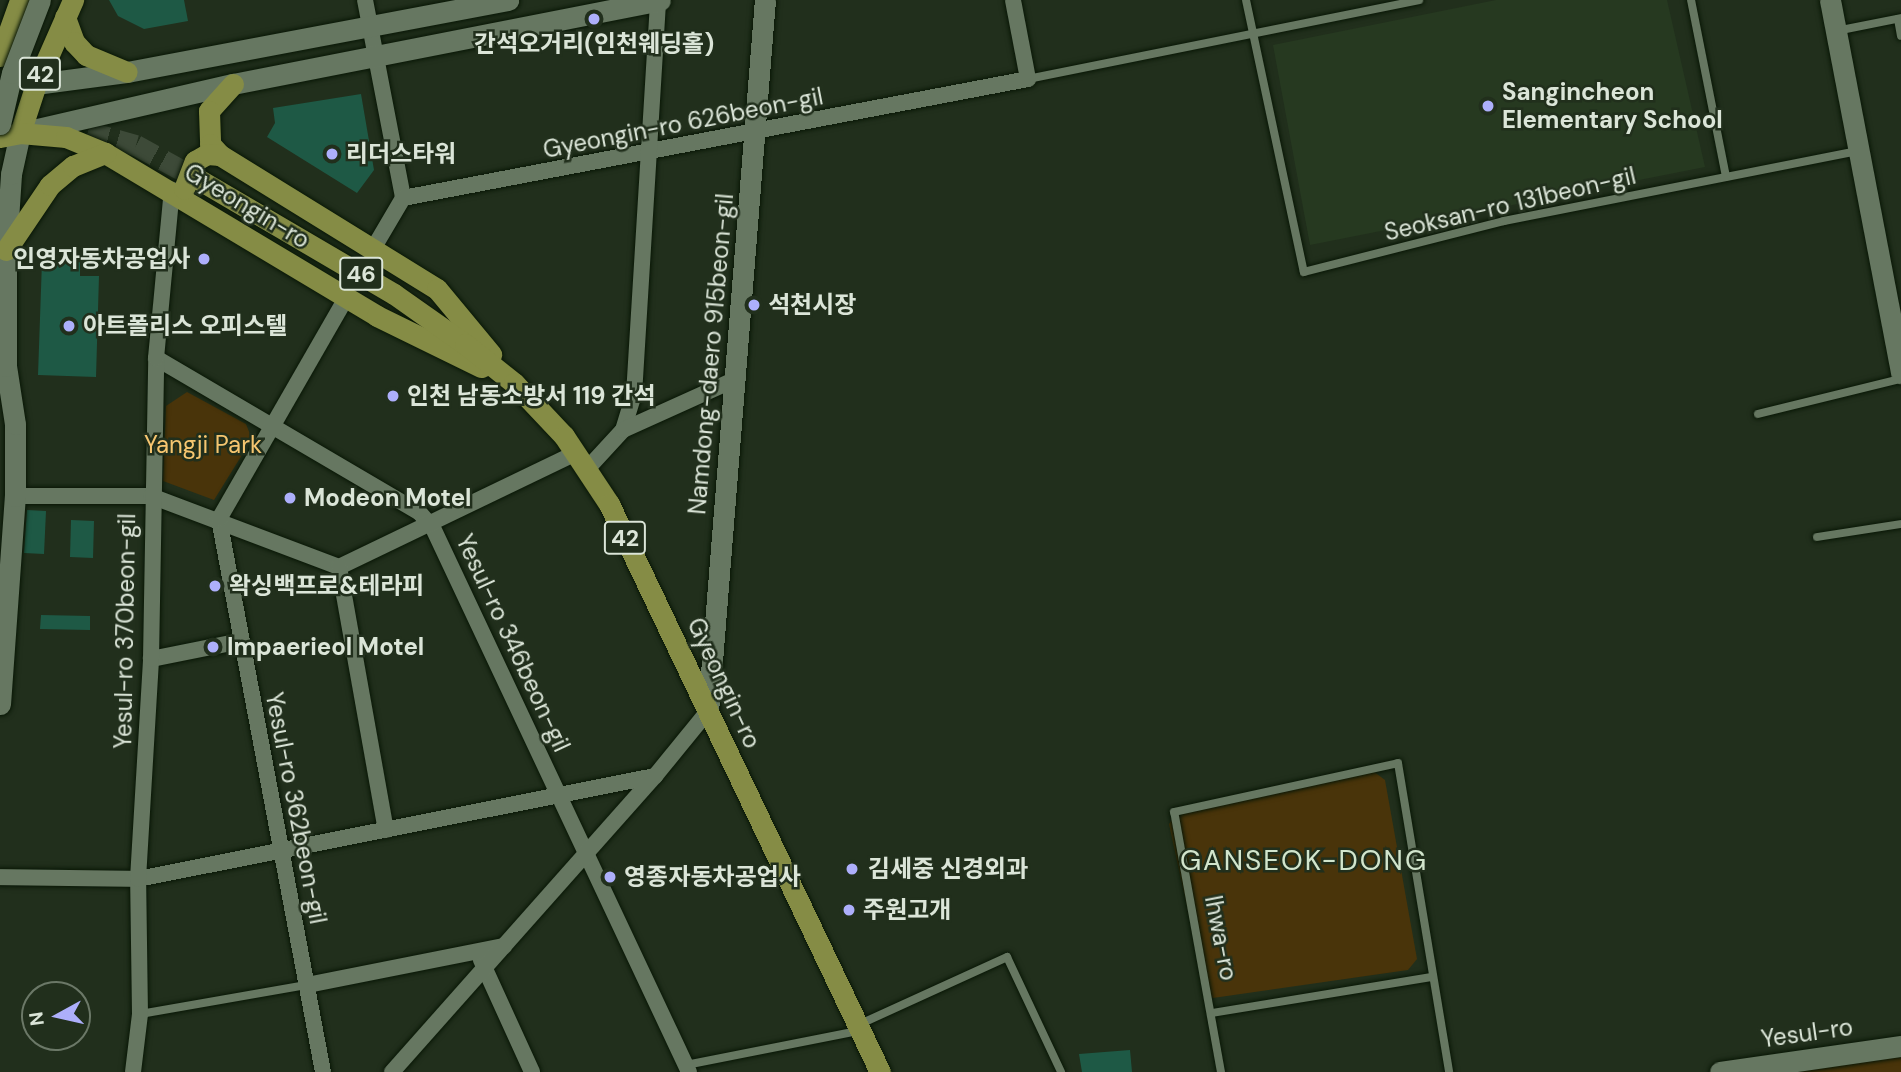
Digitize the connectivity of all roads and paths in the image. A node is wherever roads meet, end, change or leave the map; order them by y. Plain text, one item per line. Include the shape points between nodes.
1 (40, 0) edge
2 (365, 0) edge
3 (508, 0) edge
4 (659, 0) edge
5 (765, 0) edge
6 (1013, 0) edge
7 (1246, 0) edge
8 (1419, 0) edge
9 (1691, 0) edge
10 (1830, 0) edge
11 (69, 9) edge
12 (11, 11) edge
13 (1900, 19) edge
14 (371, 28) junction
15 (1836, 31) junction
16 (1252, 33) junction
17 (1901, 36) edge
18 (377, 55) junction
19 (0, 56) edge
20 (127, 72) junction
21 (1028, 79) junction
22 (233, 83) junction
23 (36, 84) junction
24 (0, 87) edge
25 (0, 124) edge
26 (755, 134) junction
27 (10, 135) edge
28 (1859, 151) junction
29 (105, 153) junction
30 (646, 153) junction
31 (220, 155) junction
32 (1726, 177) junction
33 (198, 178) tunnel mouth
34 (181, 196) junction
35 (403, 198) junction
36 (373, 249) junction
37 (6, 250) junction
38 (346, 298) junction
39 (156, 358) junction
40 (1901, 373) edge
41 (736, 379) junction
42 (1901, 379) edge
43 (514, 383) junction
44 (1758, 414) dead end
45 (273, 427) junction
46 (623, 430) junction
47 (582, 460) junction
48 (15, 496) junction
49 (150, 496) junction
50 (219, 519) junction
51 (428, 522) junction
52 (1901, 524) edge
53 (1817, 537) dead end
54 (339, 568) junction
55 (241, 641) junction
56 (151, 659) junction
57 (0, 705) edge
58 (708, 711) junction
59 (654, 776) junction
60 (560, 796) junction
61 (386, 830) junction
62 (587, 852) junction
63 (281, 854) junction
64 (0, 877) edge
65 (138, 879) junction
66 (504, 946) junction
67 (476, 951) junction
68 (484, 967) junction
69 (1432, 977) junction
70 (307, 985) junction
71 (1212, 1013) junction
72 (140, 1014) junction
73 (859, 1028) junction
74 (1901, 1046) edge
75 (1788, 1067) edge
76 (687, 1068) edge
77 (133, 1072) edge
78 (323, 1072) edge
79 (392, 1072) edge
80 (533, 1072) edge
81 (880, 1072) edge
82 (1062, 1072) edge
83 (1221, 1072) edge
84 (1449, 1072) edge
85 (1720, 1072) edge

1 - 25 main road, bridge via 12,73
2 - 14 street
3 - 14 main road
4 - 18 main road
4 - 30 street
5 - 26 main road, Namdong-daero 915beon-gil
6 - 21 street
7 - 16 lane
8 - 16 lane
9 - 32 lane
10 - 15 main road
11 - 20 main road via 74,42 86,55
11 - 23 main road, 42
12 - 19 main road, 42
13 - 15 lane
13 - 17 lane
14 - 18 street
14 - 20 main road
15 - 28 main road
16 - 21 lane
16 - 32 lane, Seoksan-ro 131beon-gil via 1304,272 1504,221
18 - 22 main road
18 - 35 street
20 - 23 main road
21 - 26 street, Gyeongin-ro 626beon-gil
22 - 27 main road
22 - 31 main road via 218,97 208,118 210,144
23 - 24 main road
23 - 27 main road, 42
26 - 30 street, Gyeongin-ro 626beon-gil
26 - 41 main road, Namdong-daero 915beon-gil
27 - 29 main road, Gyeongin-ro / 42 via 65,137
27 - 37 main road
28 - 32 lane, Seoksan-ro 131beon-gil
28 - 40 main road
29 - 34 main road, Gyeongin-ro / 42
29 - 37 main road via 73,166 50,186
30 - 35 street, Gyeongin-ro 626beon-gil
30 - 46 street via 634,395
31 - 34 main road via 207,154 187,174
31 - 36 main road, Gyeongin-ro / 42
33 - 43 main road, Gyeongin-ro / 46 via 394,293
34 - 38 main road, Gyeongin-ro / 42
34 - 39 street, Yesul-ro 370beon-gil
35 - 36 street
36 - 43 main road, Gyeongin-ro / 42 via 437,289
37 - 48 main road via 6,366 15,424
38 - 43 main road, Gyeongin-ro / 42
38 - 45 street
39 - 45 street, Yesul-ro 346beon-gil
39 - 49 street, Yesul-ro 370beon-gil
41 - 46 street
41 - 58 main road, Namdong-daero 915beon-gil
42 - 44 lane
43 - 47 main road, Gyeongin-ro / 42
45 - 50 street
45 - 51 street, Yesul-ro 346beon-gil via 419,512
46 - 47 street
47 - 51 street
47 - 58 main road, Gyeongin-ro / 42
48 - 49 street
48 - 57 main road
49 - 50 street
49 - 56 street, Yesul-ro 370beon-gil
50 - 54 street
50 - 55 street, Yesul-ro 362beon-gil
51 - 54 street
51 - 60 street, Yesul-ro 346beon-gil
52 - 53 lane
54 - 61 street
55 - 56 street
55 - 63 street, Yesul-ro 362beon-gil
56 - 65 street, Yesul-ro 370beon-gil
58 - 59 street
58 - 73 main road, Gyeongin-ro / 42
59 - 60 street
59 - 62 street
60 - 61 street
60 - 62 street, Yesul-ro 346beon-gil
61 - 63 street
62 - 66 street
62 - 76 street, Yesul-ro 346beon-gil
63 - 65 street
63 - 70 street, Yesul-ro 362beon-gil
64 - 65 street
65 - 72 street, Yesul-ro 370beon-gil
66 - 67 street
66 - 68 street
67 - 68 street
67 - 70 street
68 - 79 street
68 - 80 street
69 - 71 lane
69 - 71 lane, Ihwa-ro via 1398,763 1174,812
69 - 84 lane
70 - 72 lane
70 - 78 street, Yesul-ro 362beon-gil
71 - 83 lane, Ihwa-ro
72 - 77 street, Yesul-ro 370beon-gil
73 - 76 lane
73 - 81 main road, Gyeongin-ro / 42
73 - 82 lane via 1007,957
74 - 75 main road, Yesul-ro
75 - 85 main road, Yesul-ro

